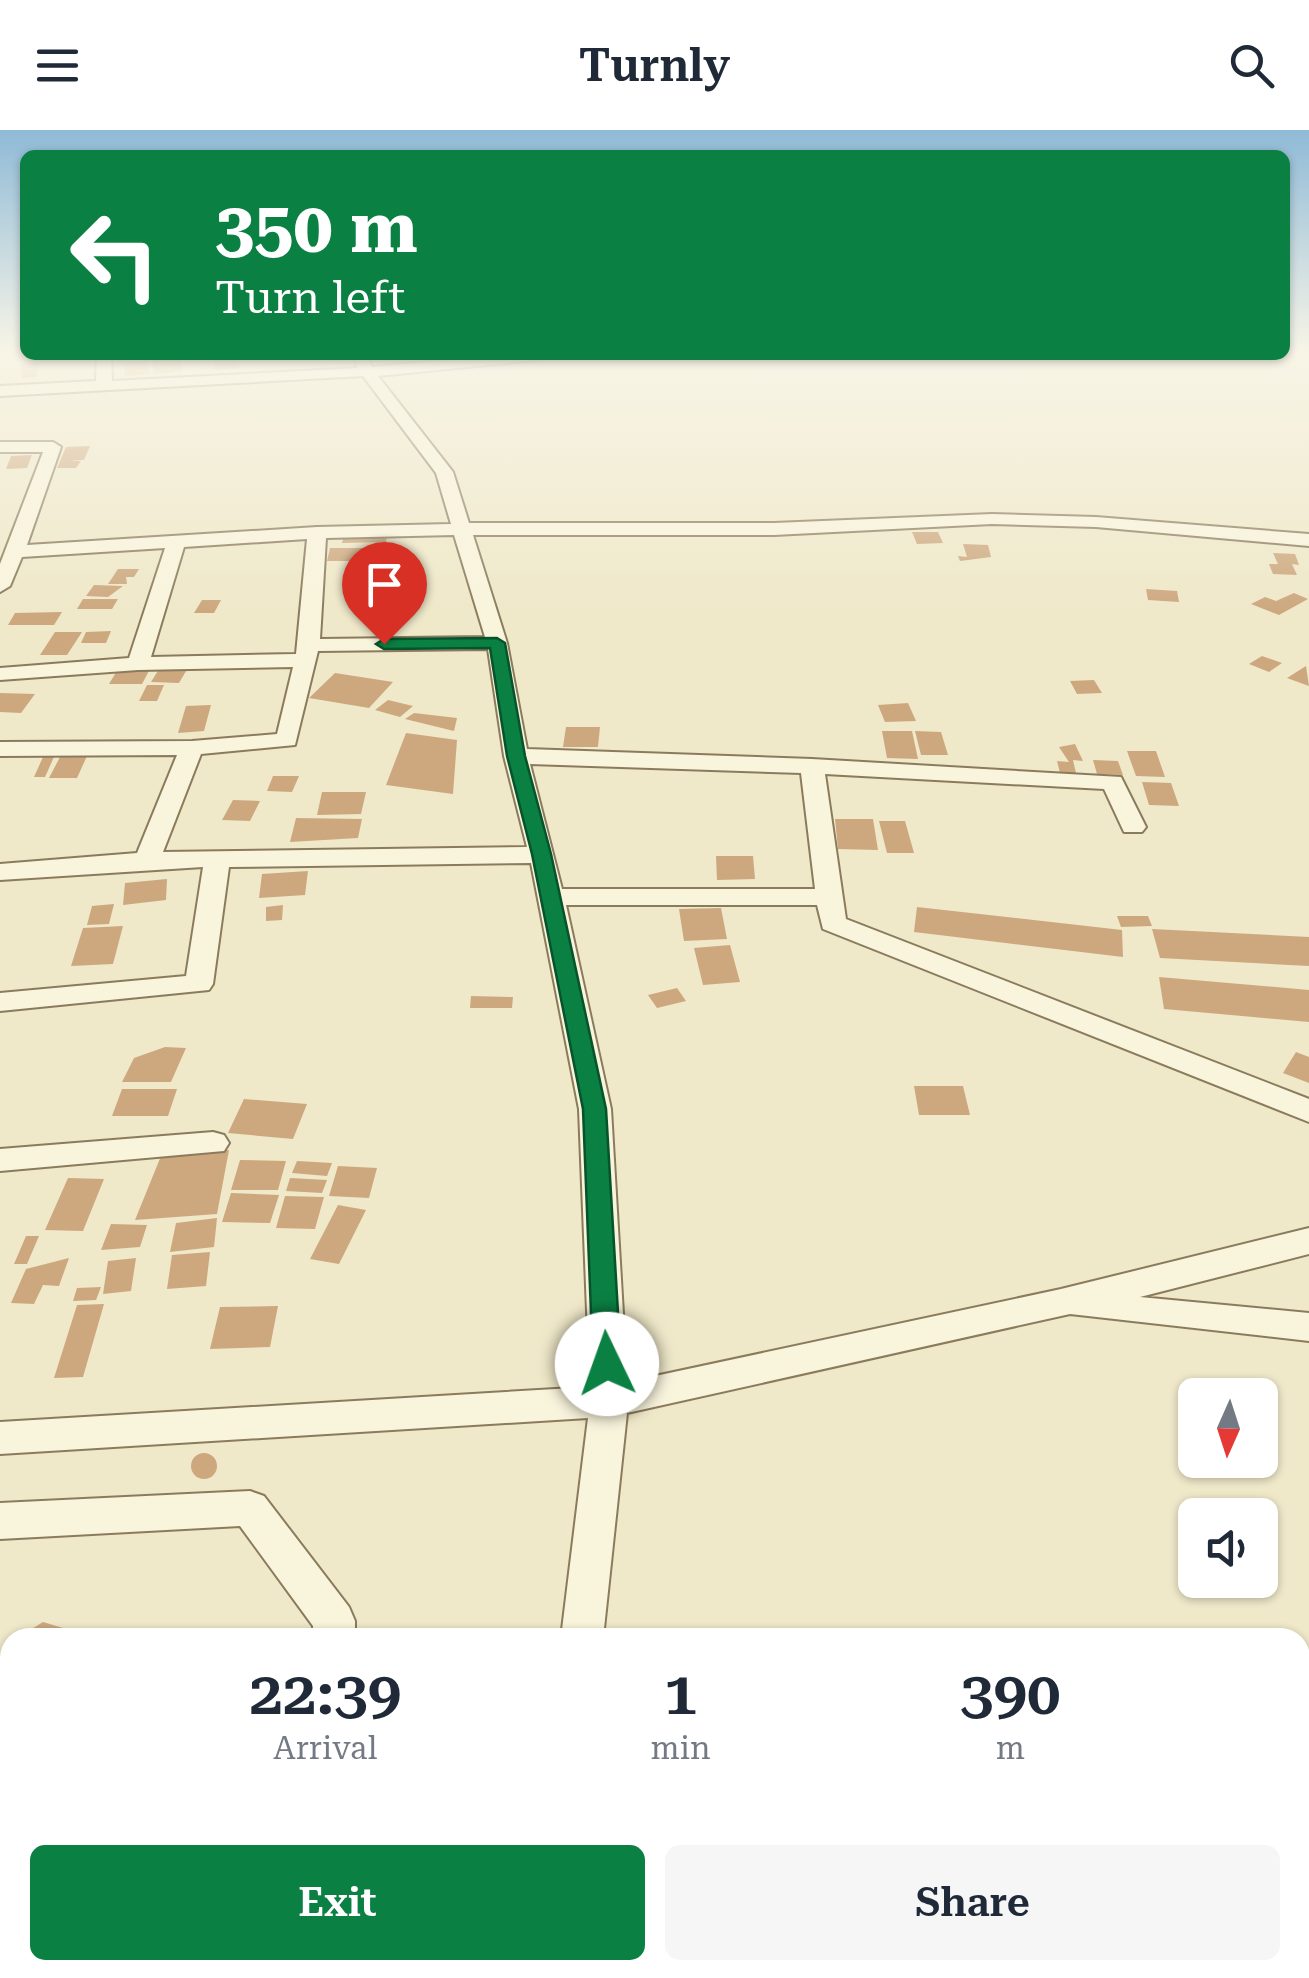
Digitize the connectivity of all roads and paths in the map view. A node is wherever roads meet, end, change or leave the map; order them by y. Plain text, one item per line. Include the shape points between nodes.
1 (421, 440) edge
2 (0, 448) edge
3 (462, 529) junction
4 (317, 534) junction
5 (1309, 540) edge
6 (176, 542) junction
7 (14, 552) junction
8 (0, 586) edge
9 (497, 643) junction
10 (306, 652) junction
11 (138, 664) junction
12 (0, 674) edge
13 (192, 748) junction
14 (0, 749) edge
15 (516, 756) junction
16 (812, 766) junction
17 (1133, 827) dead end
18 (542, 854) junction
19 (217, 859) junction
20 (147, 860) junction
21 (0, 872) edge
22 (548, 897) junction
23 (830, 897) junction
24 (0, 1002) edge
25 (1309, 1111) edge
26 (214, 1143) dead end
27 (0, 1160) edge
28 (1309, 1241) edge
29 (1061, 1303) junction
30 (1309, 1327) edge
31 (609, 1400) junction
32 (0, 1438) edge
33 (0, 1521) edge
34 (334, 1628) edge
35 (583, 1628) edge

1 - 3 street via 444,472
2 - 7 street via 53,448
3 - 4 street
3 - 5 street via 774,529 992,519
3 - 9 street
4 - 6 street
4 - 10 street
6 - 7 street
6 - 11 street
7 - 8 street
9 - 10 street
9 - 15 street
10 - 11 street
10 - 13 street via 288,740
11 - 12 street
13 - 14 street
13 - 20 street
15 - 16 street
15 - 18 street
16 - 17 street via 1113,782
16 - 23 street
18 - 19 street
18 - 22 street
19 - 20 street
19 - 24 street via 199,984
20 - 21 street
22 - 23 street
22 - 31 street via 594,1109
23 - 25 street via 833,923
26 - 27 street
28 - 29 street
29 - 30 street
29 - 31 street
31 - 32 street
31 - 35 street
33 - 34 street via 250,1508

